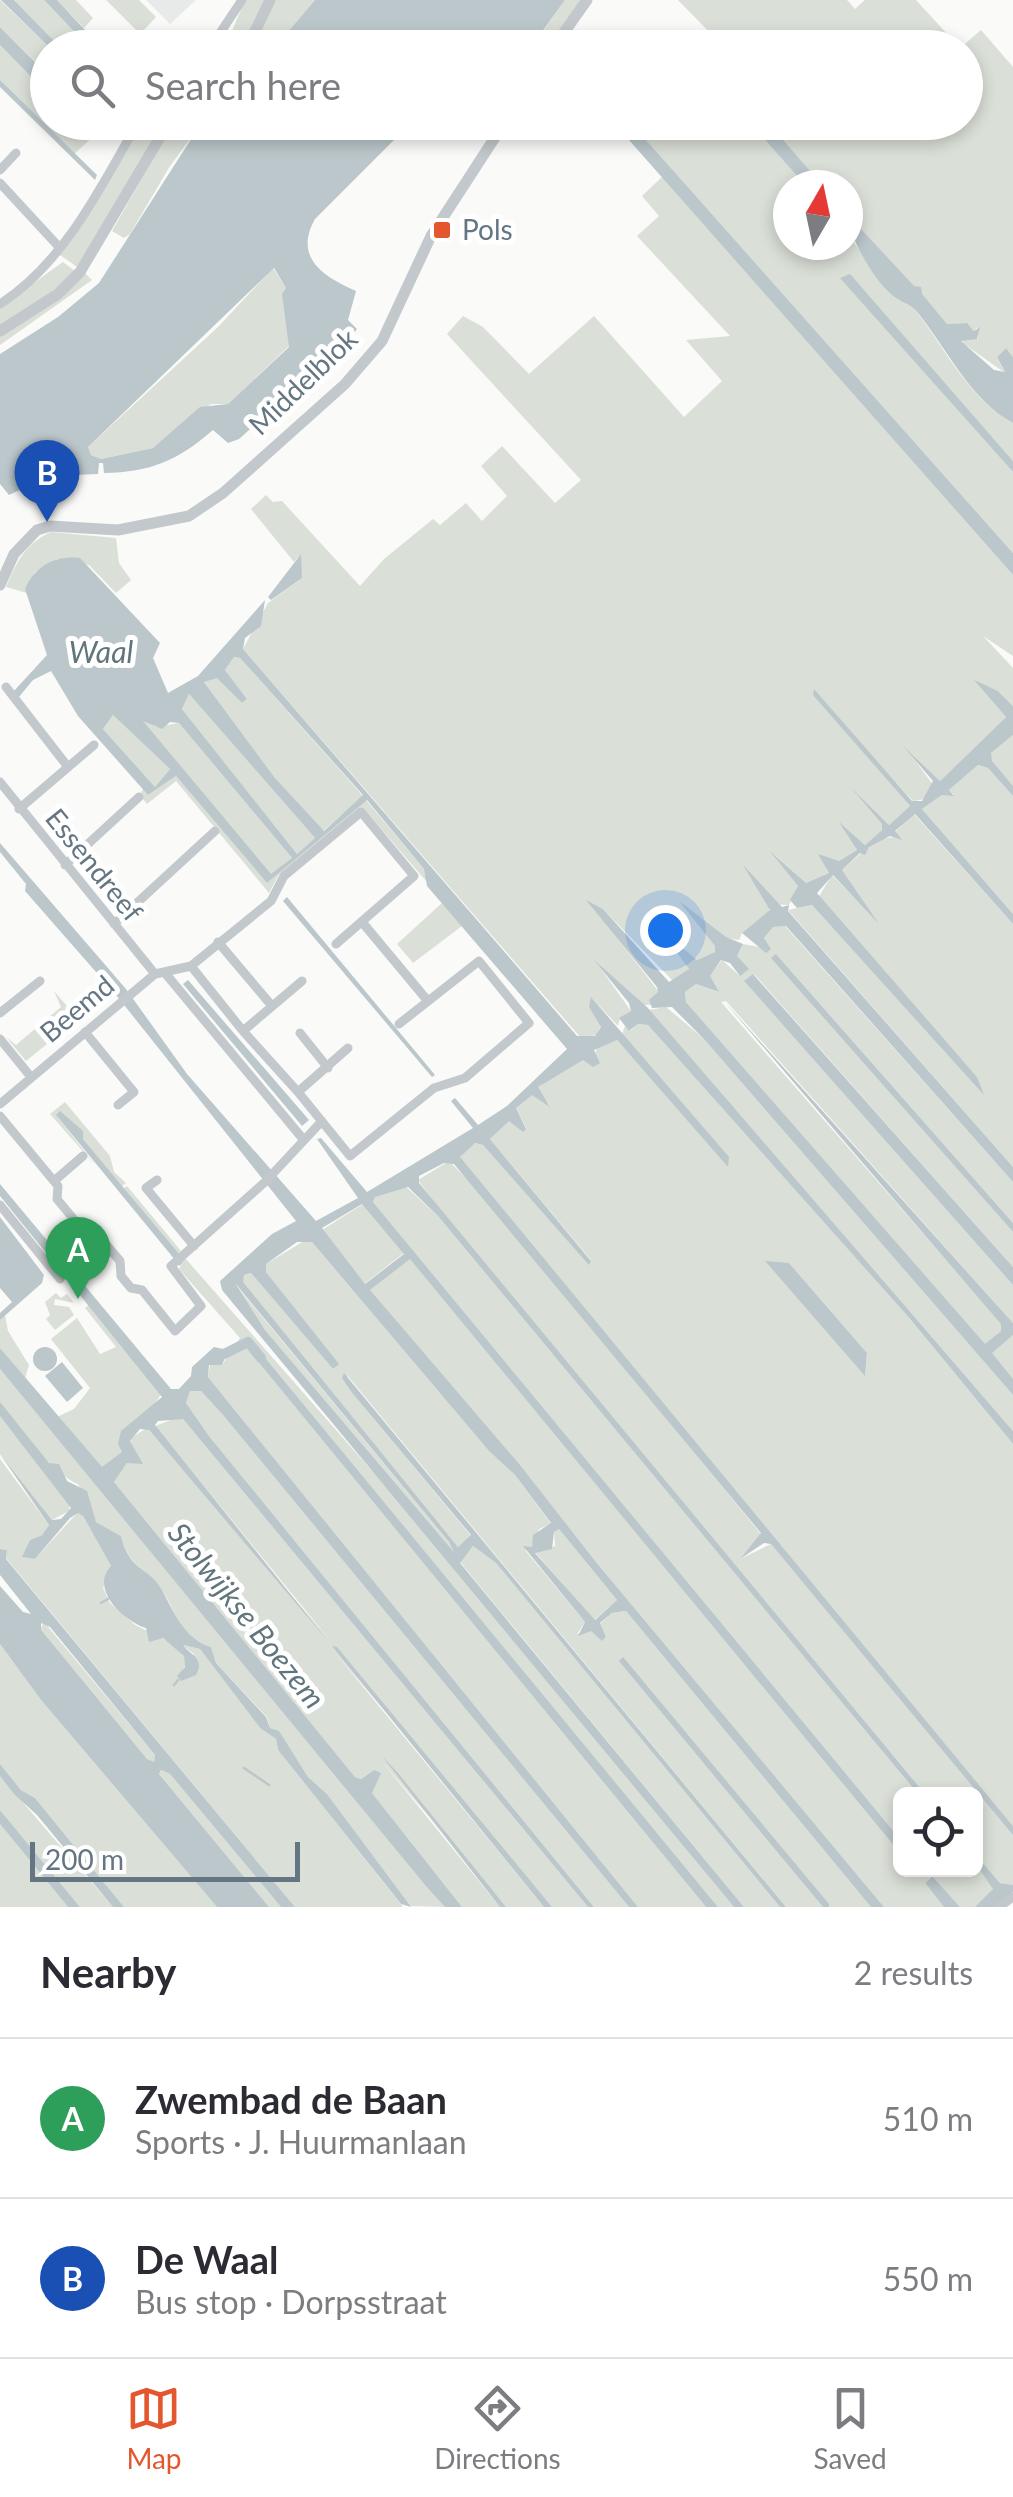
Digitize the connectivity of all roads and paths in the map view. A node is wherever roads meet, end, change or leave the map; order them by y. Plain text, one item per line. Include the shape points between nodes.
1 (242, 0) edge
2 (270, 0) edge
3 (588, 0) edge
4 (222, 30) edge
5 (255, 30) edge
6 (566, 30) edge
7 (127, 140) edge
8 (158, 140) edge
9 (493, 140) edge
10 (16, 153) dead end
11 (0, 170) edge
12 (0, 182) edge
13 (59, 246) junction
14 (0, 304) edge
15 (0, 331) edge
16 (0, 548) edge
17 (14, 554) junction
18 (0, 585) edge
19 (11, 693) dead end
20 (94, 745) dead end
21 (68, 766) junction
22 (0, 782) edge
23 (8, 795) junction
24 (139, 797) dead end
25 (0, 806) edge
26 (19, 809) junction
27 (215, 831) dead end
28 (65, 865) junction
29 (362, 922) junction
30 (114, 924) junction
31 (218, 942) junction
32 (336, 944) dead end
33 (191, 966) junction
34 (160, 973) junction
35 (40, 981) dead end
36 (302, 981) dead end
37 (426, 998) junction
38 (272, 1006) junction
39 (0, 1012) edge
40 (399, 1024) dead end
41 (243, 1031) junction
42 (85, 1032) junction
43 (300, 1034) dead end
44 (0, 1039) edge
45 (348, 1048) dead end
46 (328, 1068) junction
47 (32, 1077) junction
48 (298, 1092) junction
49 (0, 1104) edge
50 (118, 1105) dead end
51 (0, 1116) edge
52 (322, 1121) junction
53 (303, 1139) junction
54 (83, 1156) dead end
55 (157, 1180) dead end
56 (54, 1181) junction
57 (0, 1205) edge
58 (194, 1246) junction
59 (60, 1279) dead end
60 (1013, 1897) edge
61 (999, 1907) edge

1 - 4 street
2 - 5 street
3 - 6 street
7 - 13 street
8 - 15 street via 80,272
9 - 17 street, Middelblok via 431,236 382,341 345,384 208,505 182,519 118,530 50,526
10 - 11 street
12 - 13 street
13 - 14 street via 27,285
16 - 17 street
17 - 18 street
19 - 21 street
20 - 21 street
21 - 26 street
22 - 23 street, Essendreef
23 - 25 street
23 - 26 street, Essendreef
24 - 28 street
26 - 28 street, Essendreef
27 - 30 street
28 - 30 street, Essendreef
29 - 31 street via 414,876 362,812 284,876 271,901
29 - 32 street
29 - 37 street
30 - 34 street, Essendreef
31 - 33 street
31 - 38 street
33 - 34 street, Beemd
33 - 41 street
34 - 42 street, Beemd
34 - 53 street, Essendreef
35 - 39 street
36 - 38 street
37 - 40 street
37 - 52 street via 479,962 529,1023 465,1078 434,1088 350,1156
38 - 41 street
41 - 48 street
42 - 47 street, Beemd
42 - 50 street via 134,1092
43 - 46 street
44 - 47 street
45 - 46 street
46 - 48 street
47 - 49 street, Beemd
48 - 52 street
51 - 56 street
52 - 53 street
53 - 58 street
54 - 56 street
55 - 58 street via 146,1188
56 - 58 street via 57,1198 76,1222 92,1228 120,1261 120,1276 142,1290 175,1331 201,1306 174,1264
57 - 59 street
60 - 61 street

